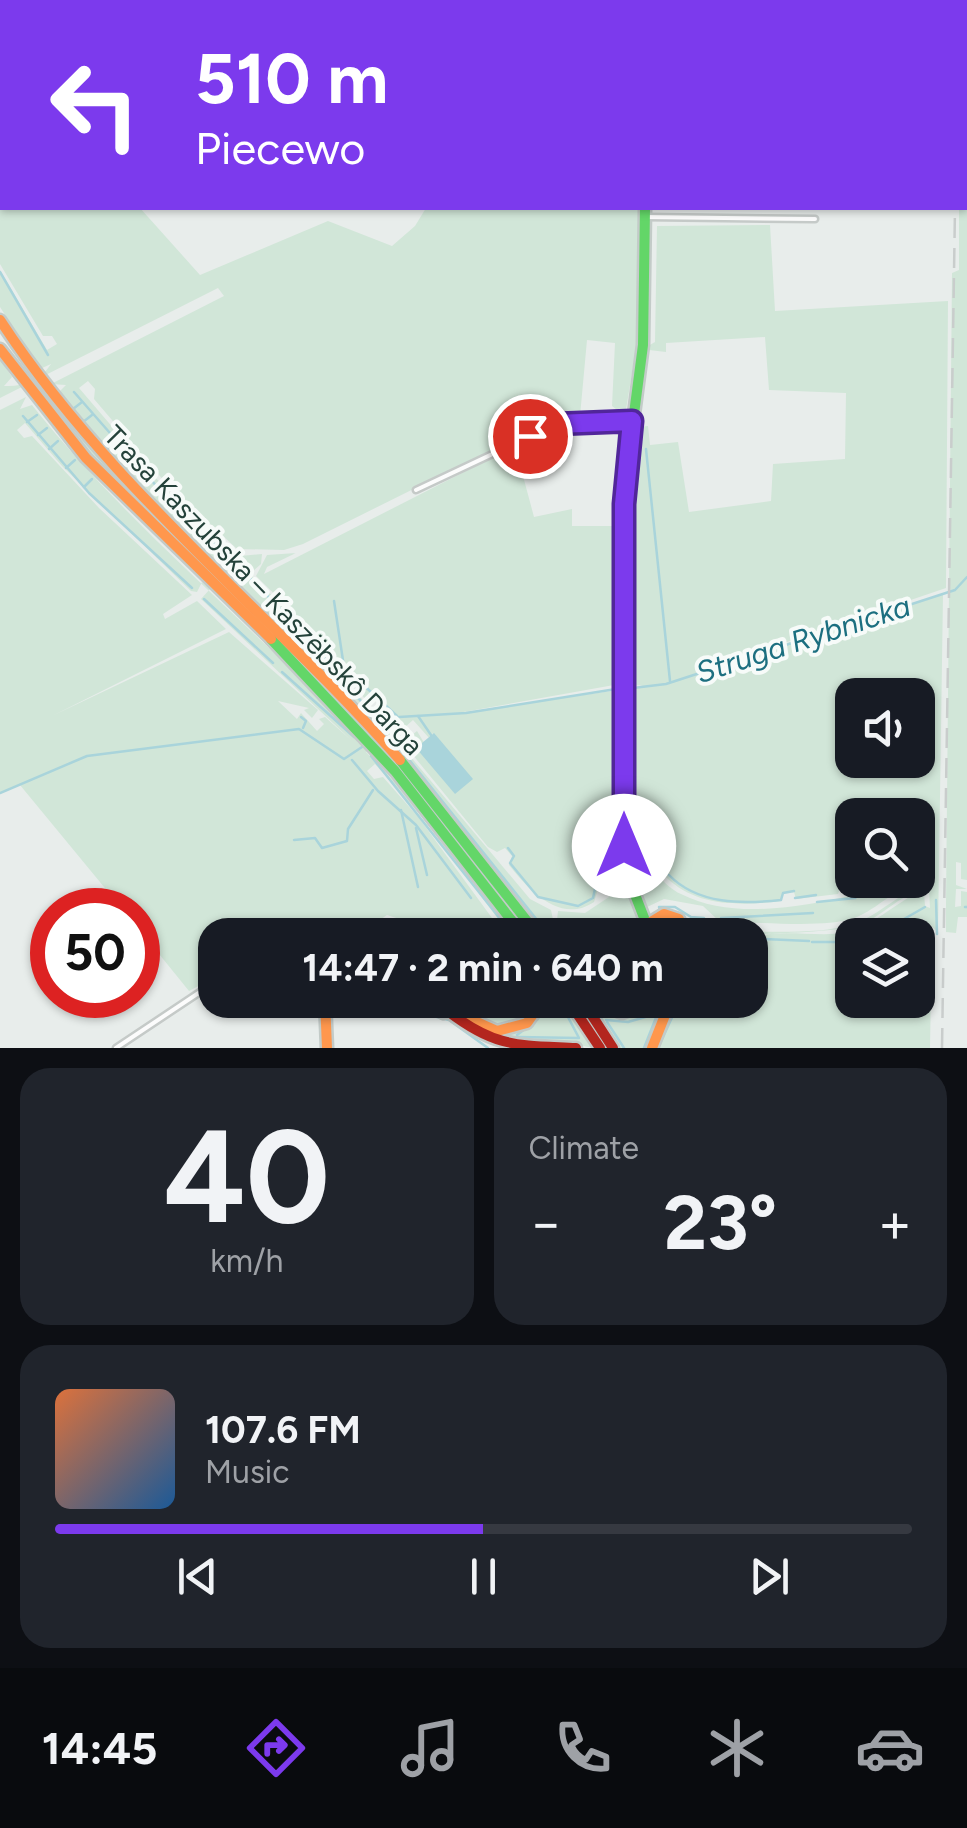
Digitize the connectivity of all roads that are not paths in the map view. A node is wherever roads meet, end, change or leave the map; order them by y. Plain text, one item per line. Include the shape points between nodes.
1 (645, 212) edge
2 (815, 219) dead end
3 (0, 320) edge
4 (0, 349) edge
5 (632, 421) junction
6 (416, 490) dead end
7 (632, 892) junction
8 (659, 916) joint
9 (511, 918) edge
10 (525, 918) edge
11 (642, 918) edge
12 (672, 918) edge
13 (198, 993) edge
14 (326, 1018) edge
15 (455, 1018) edge
16 (471, 1018) edge
17 (530, 1018) edge
18 (580, 1018) edge
19 (594, 1018) edge
20 (664, 1018) edge
21 (116, 1048) edge
22 (327, 1048) edge
23 (576, 1048) edge
24 (600, 1048) edge
25 (614, 1048) edge
26 (652, 1048) edge

1 - 2 street
1 - 5 main road via 643,346
3 - 10 main road, Trasa Kaszubska – Kaszëbskô Darga via 41,383 131,488 372,728
4 - 9 main road, Trasa Kaszubska – Kaszëbskô Darga via 103,480 353,724
5 - 6 street via 556,424
5 - 7 main road via 625,483 624,846
7 - 8 main road
7 - 11 main road
8 - 12 main road
13 - 21 street
14 - 22 main road
15 - 23 main road via 497,1044
16 - 17 main road via 498,1031
18 - 24 main road
19 - 25 main road
20 - 26 main road

